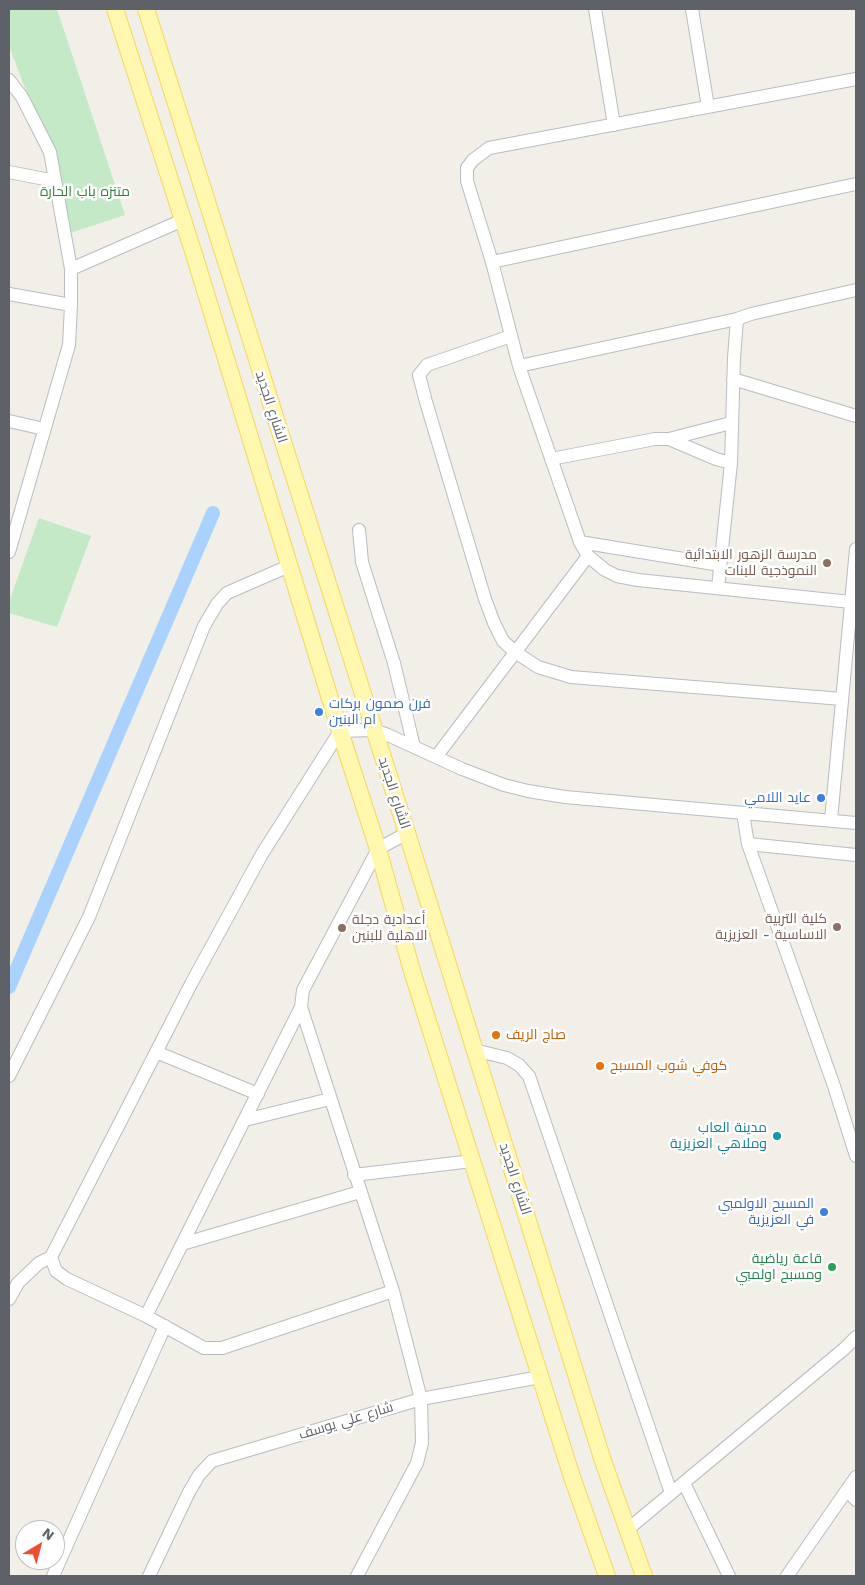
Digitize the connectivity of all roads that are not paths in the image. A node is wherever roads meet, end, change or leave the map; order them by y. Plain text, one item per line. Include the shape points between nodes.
1 (115, 9) edge
2 (146, 9) edge
3 (595, 9) edge
4 (692, 9) edge
5 (856, 79) edge
6 (9, 80) edge
7 (708, 107) junction
8 (614, 124) junction
9 (9, 172) edge
10 (56, 181) junction
11 (856, 184) edge
12 (183, 220) junction
13 (492, 262) junction
14 (70, 268) junction
15 (856, 290) edge
16 (9, 294) edge
17 (71, 305) junction
18 (737, 318) junction
19 (511, 336) junction
20 (519, 366) junction
21 (733, 379) junction
22 (856, 416) edge
23 (9, 420) edge
24 (731, 423) junction
25 (44, 429) junction
26 (669, 439) junction
27 (551, 460) junction
28 (731, 463) junction
29 (359, 530) dead end
30 (11, 535) edge
31 (580, 542) junction
32 (856, 549) edge
33 (9, 552) edge
34 (588, 556) junction
35 (720, 565) junction
36 (289, 566) junction
37 (718, 588) junction
38 (851, 602) junction
39 (515, 652) junction
40 (842, 699) junction
41 (373, 730) junction
42 (340, 731) junction
43 (414, 747) junction
44 (436, 757) junction
45 (743, 812) junction
46 (831, 820) junction
47 (856, 822) edge
48 (407, 833) junction
49 (748, 844) junction
50 (378, 849) junction
51 (856, 855) edge
52 (300, 1007) junction
53 (474, 1050) junction
54 (156, 1052) junction
55 (9, 1076) edge
56 (258, 1094) junction
57 (330, 1100) junction
58 (245, 1120) junction
59 (856, 1156) edge
60 (472, 1161) junction
61 (354, 1175) junction
62 (360, 1192) junction
63 (182, 1244) junction
64 (51, 1256) junction
65 (393, 1291) junction
66 (9, 1300) edge
67 (146, 1316) junction
68 (165, 1326) junction
69 (856, 1337) edge
70 (540, 1377) junction
71 (421, 1399) junction
72 (856, 1477) edge
73 (684, 1483) junction
74 (847, 1490) junction
75 (671, 1494) junction
76 (856, 1500) edge
77 (627, 1530) junction
78 (53, 1576) edge
79 (149, 1576) edge
80 (357, 1576) edge
81 (607, 1576) edge
82 (644, 1576) edge
83 (729, 1576) edge
84 (787, 1576) edge

1 - 12 main road, الشارع الجديد
2 - 41 main road, الشارع الجديد
3 - 8 street
4 - 7 street
5 - 7 street
6 - 10 street via 22,97 50,152
7 - 8 street
8 - 13 street via 489,148 473,160 467,168 467,181
9 - 10 street
10 - 14 street
11 - 13 street
12 - 14 street
12 - 36 main road, الشارع الجديد
13 - 19 street
14 - 17 street
15 - 18 street
16 - 17 street
17 - 25 street via 69,345
18 - 20 street
18 - 21 street
19 - 20 street
19 - 39 street via 427,365 419,375 484,599 503,641
20 - 27 street
21 - 22 street
21 - 24 street
23 - 25 street
24 - 26 street
24 - 28 street
25 - 30 street
26 - 27 street
26 - 28 street via 716,460
27 - 31 street
28 - 35 street
29 - 43 street via 362,562 394,663
30 - 33 street
31 - 34 street
31 - 35 street
32 - 38 street
34 - 37 street via 617,576
34 - 39 street
35 - 37 street
36 - 42 main road, الشارع الجديد
36 - 55 street via 227,593 204,626 89,917
37 - 38 street
38 - 40 street
39 - 40 street via 538,666 579,678
39 - 44 street
40 - 46 street
41 - 42 street
41 - 43 street
41 - 48 main road, الشارع الجديد
42 - 50 main road, الشارع الجديد
42 - 54 street via 262,854
43 - 44 street
44 - 45 street via 496,782 528,791
45 - 46 street
45 - 49 street
46 - 47 street
48 - 50 street
48 - 53 main road, الشارع الجديد
49 - 51 street
49 - 59 street
50 - 52 street via 302,990
50 - 60 main road, الشارع الجديد via 412,971
52 - 56 street
52 - 57 street
53 - 75 street via 507,1058 529,1076
53 - 77 main road, الشارع الجديد
54 - 56 street
54 - 64 street
56 - 58 street
57 - 58 street
57 - 61 street
58 - 63 street
60 - 61 street
60 - 70 main road, الشارع الجديد
61 - 62 street
62 - 63 street
62 - 65 street
63 - 67 street
64 - 66 street via 18,1283
64 - 67 street via 56,1271 66,1279
65 - 68 street via 222,1348 204,1348
65 - 71 street
67 - 68 street
68 - 78 street
69 - 73 street
70 - 71 street, شارع علي يوسف
70 - 81 main road, الشارع الجديد
71 - 79 street, شارع علي يوسف via 212,1461 189,1492
71 - 80 street via 422,1443 417,1463
72 - 74 street
73 - 75 street
73 - 83 street
74 - 76 street
74 - 84 street
75 - 77 street
77 - 82 main road, الشارع الجديد

